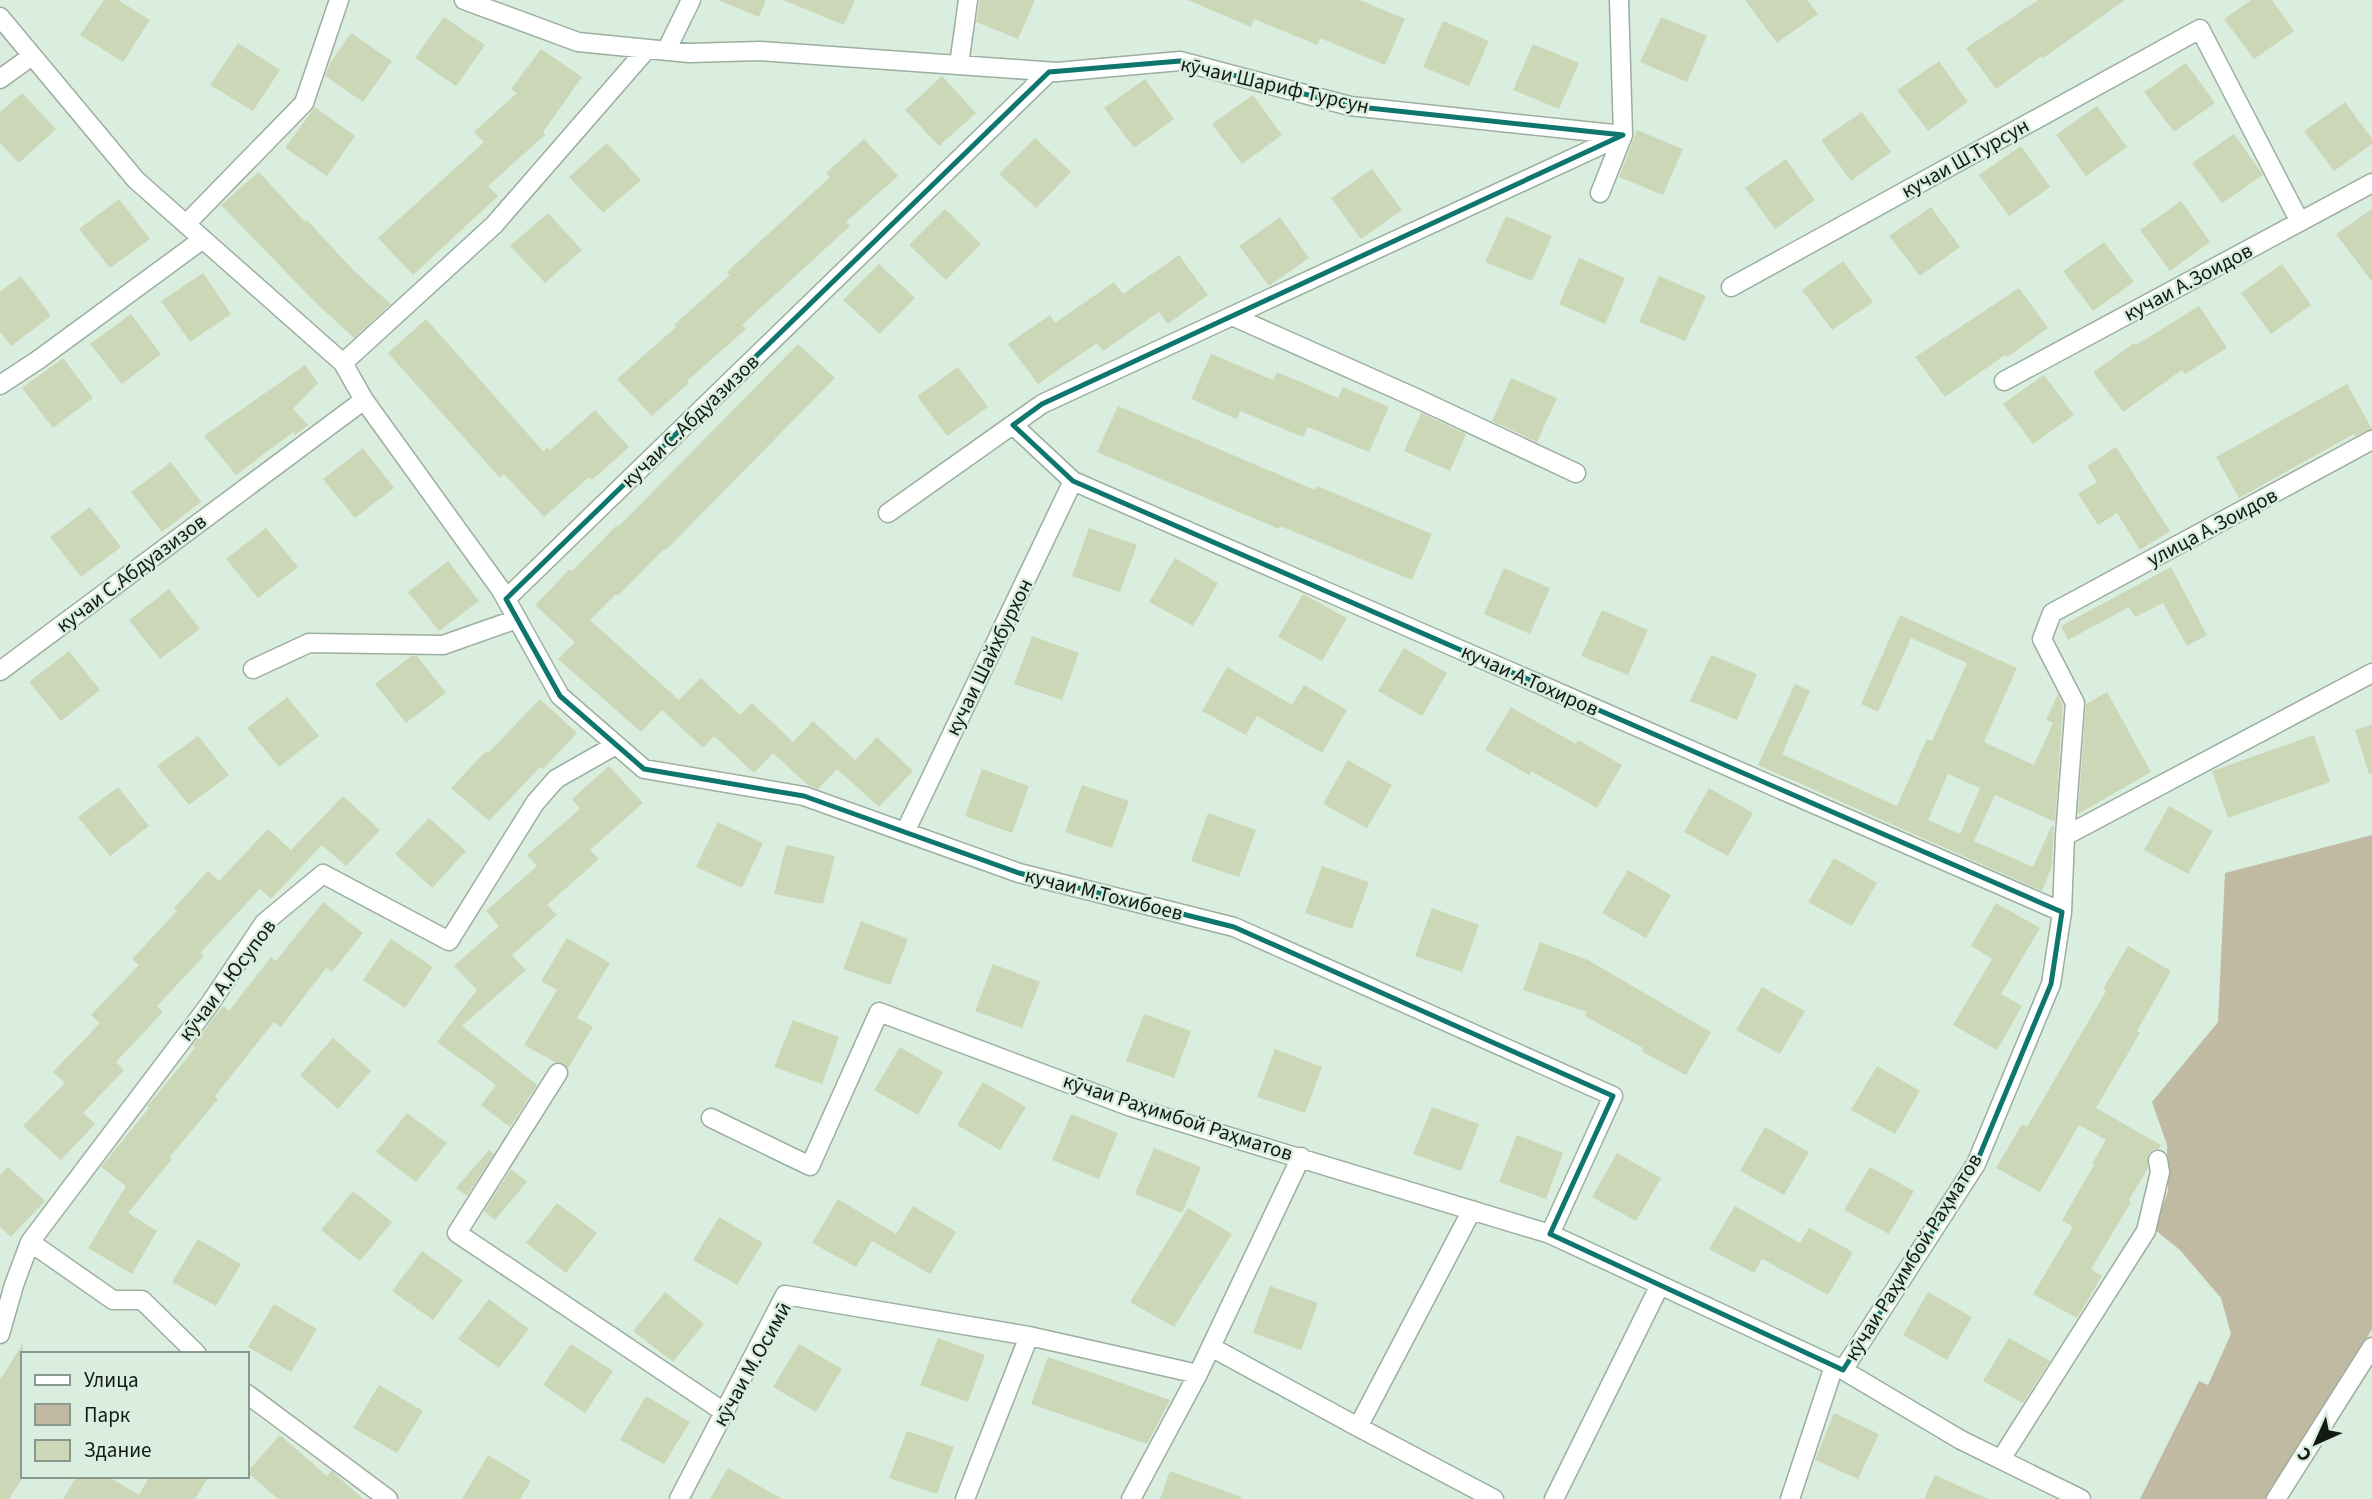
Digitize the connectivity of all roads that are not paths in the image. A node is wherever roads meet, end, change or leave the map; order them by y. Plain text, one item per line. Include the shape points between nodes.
1 (338, 0) edge
2 (464, 0) edge
3 (691, 0) edge
4 (968, 0) edge
5 (1619, 0) edge
6 (0, 17) edge
7 (647, 49) junction
8 (666, 51) junction
9 (32, 55) junction
10 (959, 65) junction
11 (1049, 72) junction
12 (0, 79) edge
13 (1623, 135) junction
14 (2372, 183) edge
15 (1600, 193) dead end
16 (2300, 222) junction
17 (186, 224) junction
18 (203, 239) junction
19 (1731, 287) dead end
20 (1232, 316) junction
21 (343, 363) junction
22 (2004, 381) dead end
23 (0, 385) edge
24 (364, 400) junction
25 (1013, 425) junction
26 (2372, 440) edge
27 (1576, 473) dead end
28 (1073, 481) junction
29 (888, 513) dead end
30 (506, 599) junction
31 (2052, 613) joint
32 (517, 619) junction
33 (253, 669) dead end
34 (0, 671) edge
35 (2372, 673) edge
36 (616, 745) junction
37 (905, 832) junction
38 (2065, 836) junction
39 (2062, 912) junction
40 (558, 1073) dead end
41 (711, 1118) dead end
42 (1301, 1157) junction
43 (2158, 1160) dead end
44 (1472, 1210) junction
45 (1550, 1234) junction
46 (30, 1242) junction
47 (1660, 1285) junction
48 (0, 1334) edge
49 (1029, 1336) junction
50 (1211, 1347) junction
51 (2372, 1347) edge
52 (195, 1352) edge
53 (1839, 1368) junction
54 (1198, 1374) junction
55 (248, 1395) edge
56 (724, 1412) junction
57 (1358, 1427) junction
58 (2001, 1459) junction
59 (388, 1499) edge
60 (679, 1499) edge
61 (965, 1499) edge
62 (1131, 1499) edge
63 (1494, 1499) edge
64 (1553, 1499) edge
65 (1790, 1499) edge
66 (2081, 1499) edge
67 (2277, 1499) edge

1 - 17 street via 304,103
2 - 7 street, кӯчаи Шариф Турсун via 578,42
3 - 8 street
4 - 10 street
5 - 13 street
6 - 9 street
7 - 8 street, кӯчаи Шариф Турсун
7 - 21 street via 494,225
8 - 10 street, кӯчаи Шариф Турсун via 760,51
9 - 12 street
9 - 17 street via 136,180
10 - 11 street, кӯчаи Шариф Турсун
11 - 13 street, кӯчаи Шариф Турсун via 1180,61 1350,106
11 - 30 street, кучаи С.Абдуазизов
13 - 15 street
13 - 20 street
14 - 16 street, кучаи А.Зоидов
16 - 19 street, кучаи Ш.Турсун via 2200,29
16 - 22 street, кучаи А.Зоидов
17 - 18 street
18 - 21 street
18 - 23 street
20 - 25 street via 1042,404
20 - 27 street
21 - 24 street
24 - 30 street
24 - 34 street, кучаи С.Абдуазизов
25 - 28 street, кучаи А.Тохиров
25 - 29 street
26 - 31 street, улица А.Зоидов
28 - 37 street, кучаи Шайхбурхон
28 - 39 street, кучаи А.Тохиров
30 - 32 street, кучаи М.Тохибоев
31 - 38 street, кӯчаи Раҳимбой Раҳматов via 2042,639 2075,704
32 - 33 street via 443,645 309,643
32 - 36 street, кучаи М.Тохибоев via 560,696
35 - 38 street
36 - 37 street, кучаи М.Тохибоев via 644,769 804,796
36 - 46 street, кӯчаи А.Юсупов via 556,779 535,803 449,942 323,874 264,923 209,1004
37 - 45 street, кучаи М.Тохибоев via 1019,873 1234,927 1613,1096
38 - 39 street, кӯчаи Раҳимбой Раҳматов
39 - 53 street, кӯчаи Раҳимбой Раҳматов via 2051,984 1976,1164
40 - 56 street via 457,1233
41 - 42 street, кӯчаи Раҳимбой Раҳматов via 810,1166 879,1012 1131,1107
42 - 44 street, кӯчаи Раҳимбой Раҳматов
42 - 50 street
43 - 58 street via 2160,1172 2146,1231
44 - 45 street, кӯчаи Раҳимбой Раҳматов
44 - 57 street
45 - 47 street, кӯчаи Раҳимбой Раҳматов
46 - 48 street, кӯчаи А.Юсупов
46 - 52 street via 113,1300 142,1300
47 - 53 street, кӯчаи Раҳимбой Раҳматов
47 - 64 street
49 - 54 street, кӯчаи М.Осимӣ
49 - 56 street, кӯчаи М.Осимӣ via 785,1296
49 - 61 street
50 - 54 street
50 - 57 street
51 - 67 street
53 - 58 street, кӯчаи Раҳимбой Раҳматов
53 - 65 street, кӯчаи Раҳимбой Раҳматов
54 - 62 street
55 - 59 street
56 - 60 street, кӯчаи М.Осимӣ
57 - 63 street
58 - 66 street, кӯчаи Раҳимбой Раҳматов

